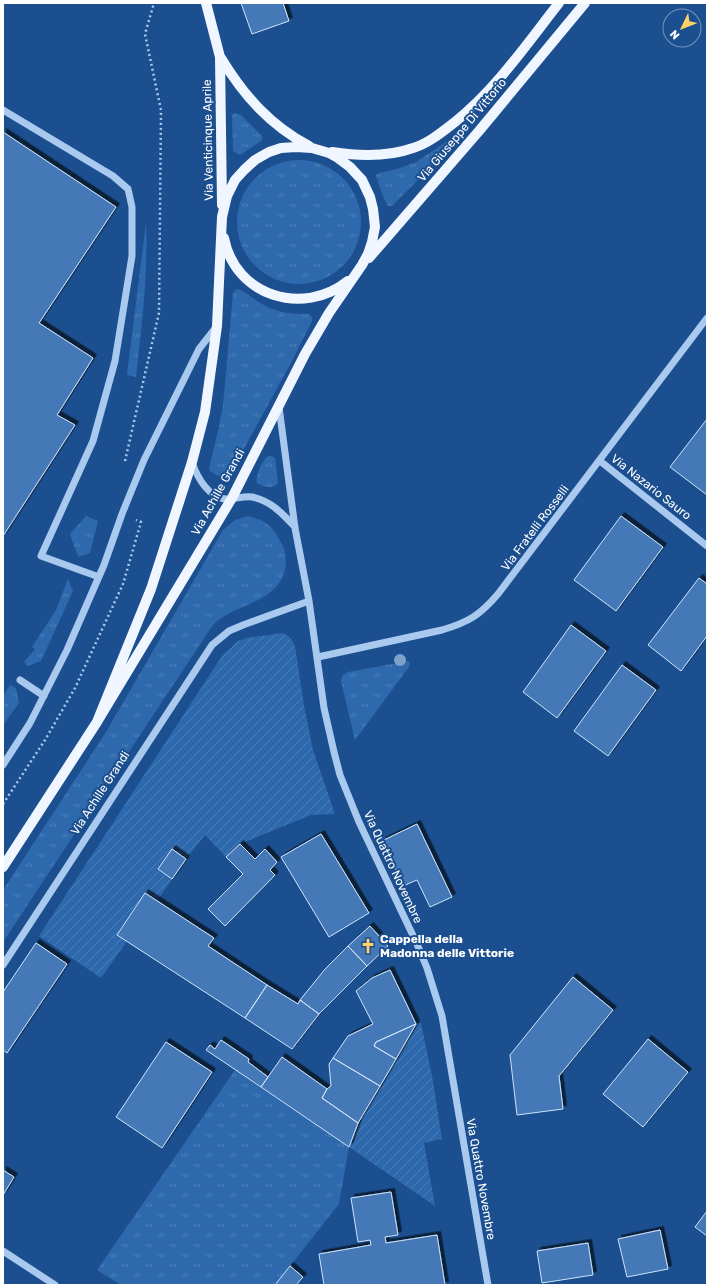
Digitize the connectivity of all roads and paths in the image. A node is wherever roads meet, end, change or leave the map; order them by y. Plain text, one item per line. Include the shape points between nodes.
1 (154, 3) edge
2 (206, 3) edge
3 (559, 3) edge
4 (585, 3) edge
5 (220, 57) junction
6 (3, 110) edge
7 (314, 148) junction
8 (222, 222) junction
9 (357, 272) junction
10 (707, 318) edge
11 (217, 326) junction
12 (279, 406) junction
13 (600, 461) junction
14 (192, 462) junction
15 (124, 465) dead end
16 (232, 498) junction
17 (122, 514) junction
18 (295, 528) junction
19 (707, 546) edge
20 (99, 577) junction
21 (309, 601) junction
22 (318, 657) junction
23 (20, 680) dead end
24 (44, 696) junction
25 (97, 722) junction
26 (6, 753) edge
27 (3, 765) edge
28 (3, 804) edge
29 (3, 867) edge
30 (3, 965) edge
31 (3, 1251) edge
32 (55, 1285) edge
33 (488, 1285) edge

1 - 15 path via 145,34 161,110 159,313
2 - 5 main road, Via Venticinque Aprile
3 - 7 main road, Via Giuseppe Di Vittorio via 486,93 463,116 434,138 414,148 384,154 350,154
4 - 9 main road, Via Giuseppe Di Vittorio
5 - 7 main road, Via Venticinque Aprile via 234,81 260,110 292,135
5 - 8 main road, Via Venticinque Aprile
6 - 20 street via 113,176 128,189 132,207 132,256 115,361 93,441 41,556
7 - 8 main road, Via Achille Grandi via 281,148 249,164 229,191
7 - 9 main road, Via Achille Grandi via 333,155 350,167 362,180 370,197 374,234 368,254
8 - 9 main road, Via Achille Grandi via 227,250 239,271 255,286 276,296 300,299 323,295 344,284
8 - 11 main road, Via Achille Grandi
9 - 12 main road, Via Achille Grandi via 319,329
10 - 13 street, Via Fratelli Rosselli
11 - 14 main road, Via Achille Grandi via 204,412
11 - 17 street via 199,349 144,460
12 - 16 main road, Via Achille Grandi
12 - 18 street, Via Quattro Novembre
13 - 19 street, Via Nazario Sauro
13 - 22 street, Via Fratelli Rosselli via 484,610 457,626
14 - 16 street via 199,478 209,490 221,498
14 - 25 main road, Via Achille Grandi via 151,589
16 - 18 street via 246,496 269,503
16 - 25 main road, Via Achille Grandi
17 - 20 street
17 - 28 path via 141,522 123,584 75,688
18 - 21 street, Via Quattro Novembre
20 - 24 street
21 - 22 street, Via Quattro Novembre
21 - 30 street, Via Achille Grandi via 242,625 212,645
22 - 33 street, Via Quattro Novembre via 324,708 340,775 359,822 425,962 442,1016
23 - 24 street
24 - 26 street via 30,723
25 - 29 main road, Via Achille Grandi
26 - 27 street
31 - 32 street

